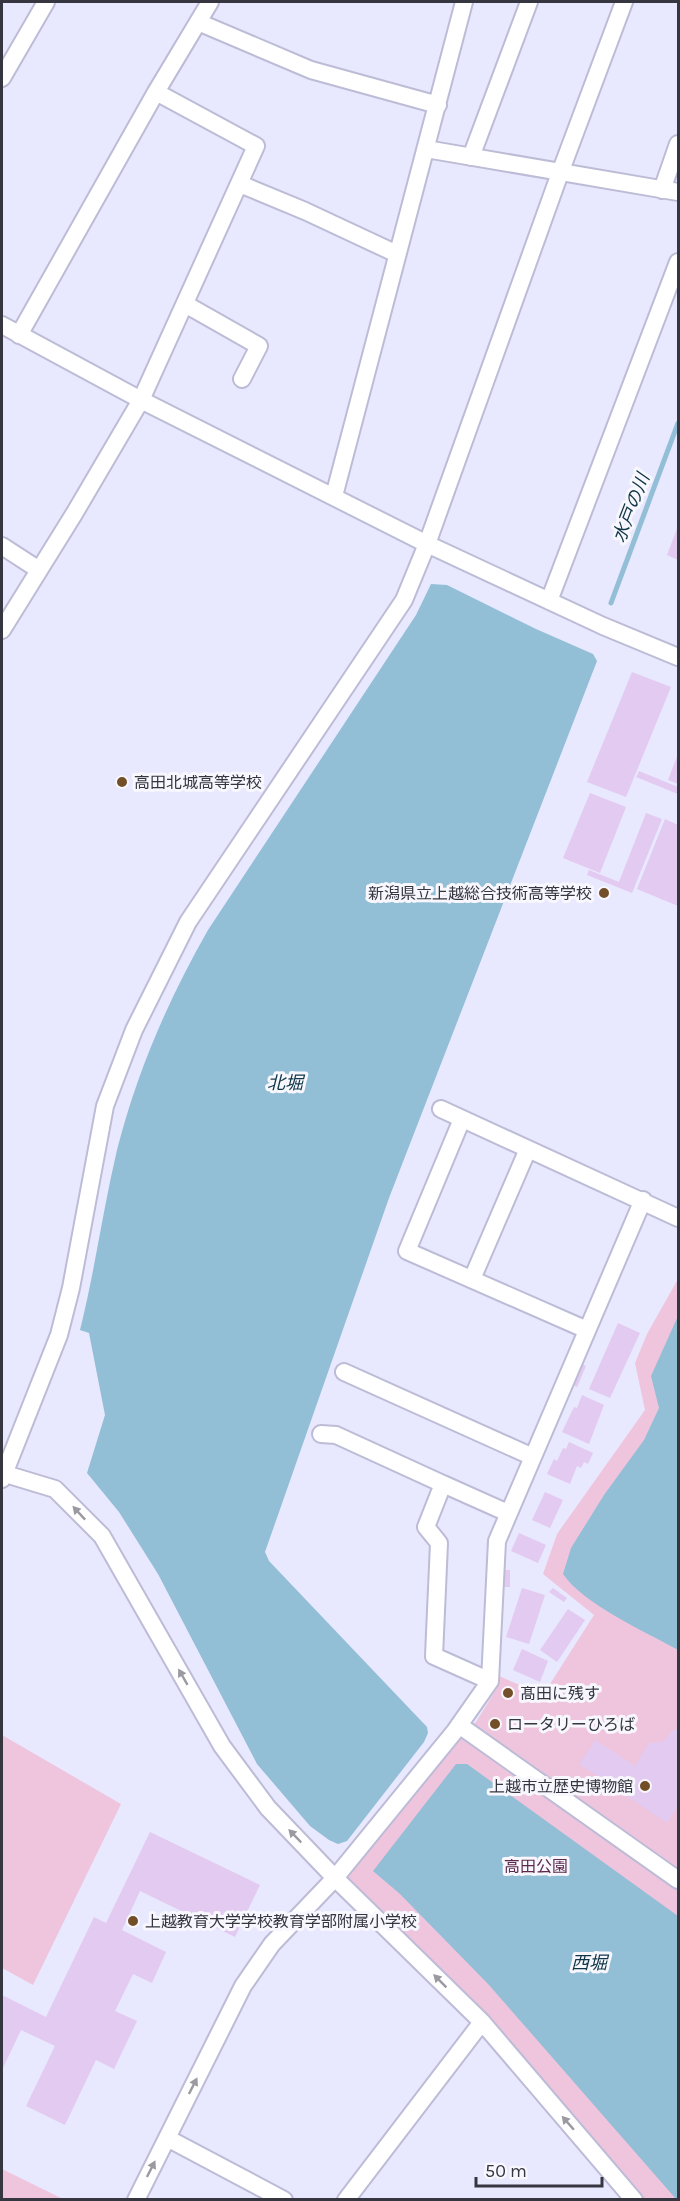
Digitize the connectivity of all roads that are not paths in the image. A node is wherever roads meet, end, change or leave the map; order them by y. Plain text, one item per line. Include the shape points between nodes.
1 (46, 2) edge
2 (209, 2) edge
3 (464, 2) edge
4 (530, 2) edge
5 (624, 2) edge
6 (198, 22) junction
7 (2, 78) edge
8 (156, 92) junction
9 (438, 105) junction
10 (678, 144) edge
11 (426, 149) junction
12 (471, 157) junction
13 (560, 173) junction
14 (240, 184) junction
15 (670, 191) edge
16 (397, 254) junction
17 (678, 262) edge
18 (185, 304) junction
19 (2, 325) edge
20 (19, 335) junction
21 (242, 379) dead end
22 (141, 400) junction
23 (334, 496) junction
24 (427, 544) junction
25 (2, 546) edge
26 (39, 570) junction
27 (549, 601) junction
28 (2, 630) edge
29 (678, 657) edge
30 (441, 1109) dead end
31 (462, 1119) junction
32 (528, 1149) junction
33 (643, 1200) junction
34 (678, 1218) edge
35 (472, 1279) junction
36 (587, 1330) junction
37 (344, 1372) dead end
38 (321, 1434) dead end
39 (532, 1457) junction
40 (2, 1475) edge
41 (443, 1484) junction
42 (508, 1513) junction
43 (490, 1681) junction
44 (459, 1725) junction
45 (335, 1878) junction
46 (678, 1880) edge
47 (482, 2022) junction
48 (167, 2138) junction
49 (136, 2199) edge
50 (284, 2199) edge
51 (346, 2199) edge
52 (634, 2199) edge

1 - 7 street
2 - 6 street
3 - 9 street
4 - 12 street
5 - 13 street
6 - 8 street
6 - 9 street via 311,70
8 - 14 street via 256,146
8 - 20 street
9 - 11 street
10 - 15 street
11 - 12 street
11 - 16 street
12 - 13 street
13 - 15 street
13 - 24 street
14 - 16 street
14 - 18 street
16 - 23 street
17 - 27 street
18 - 21 street via 258,346
18 - 22 street
19 - 20 street
20 - 22 street
22 - 23 street
22 - 26 street
23 - 24 street
24 - 27 street
24 - 40 street via 404,600 188,922 134,1030 105,1106 59,1335
25 - 26 street
26 - 28 street
27 - 29 street
30 - 31 street
31 - 32 street
31 - 35 street via 407,1251
32 - 33 street
32 - 35 street
33 - 34 street
33 - 36 street
35 - 36 street
36 - 39 street
37 - 39 street
38 - 41 street via 336,1435
39 - 42 street
45 -> 40 street via 268,1808 222,1746 102,1536 55,1489
41 - 42 street
41 - 43 street via 426,1527 439,1543 434,1656
42 - 43 street via 496,1546
43 - 44 street
44 - 45 street
44 - 46 street
47 -> 45 street
48 -> 45 street via 243,1986 272,1944
47 - 51 street
52 -> 47 street
49 -> 48 street
48 - 50 street

